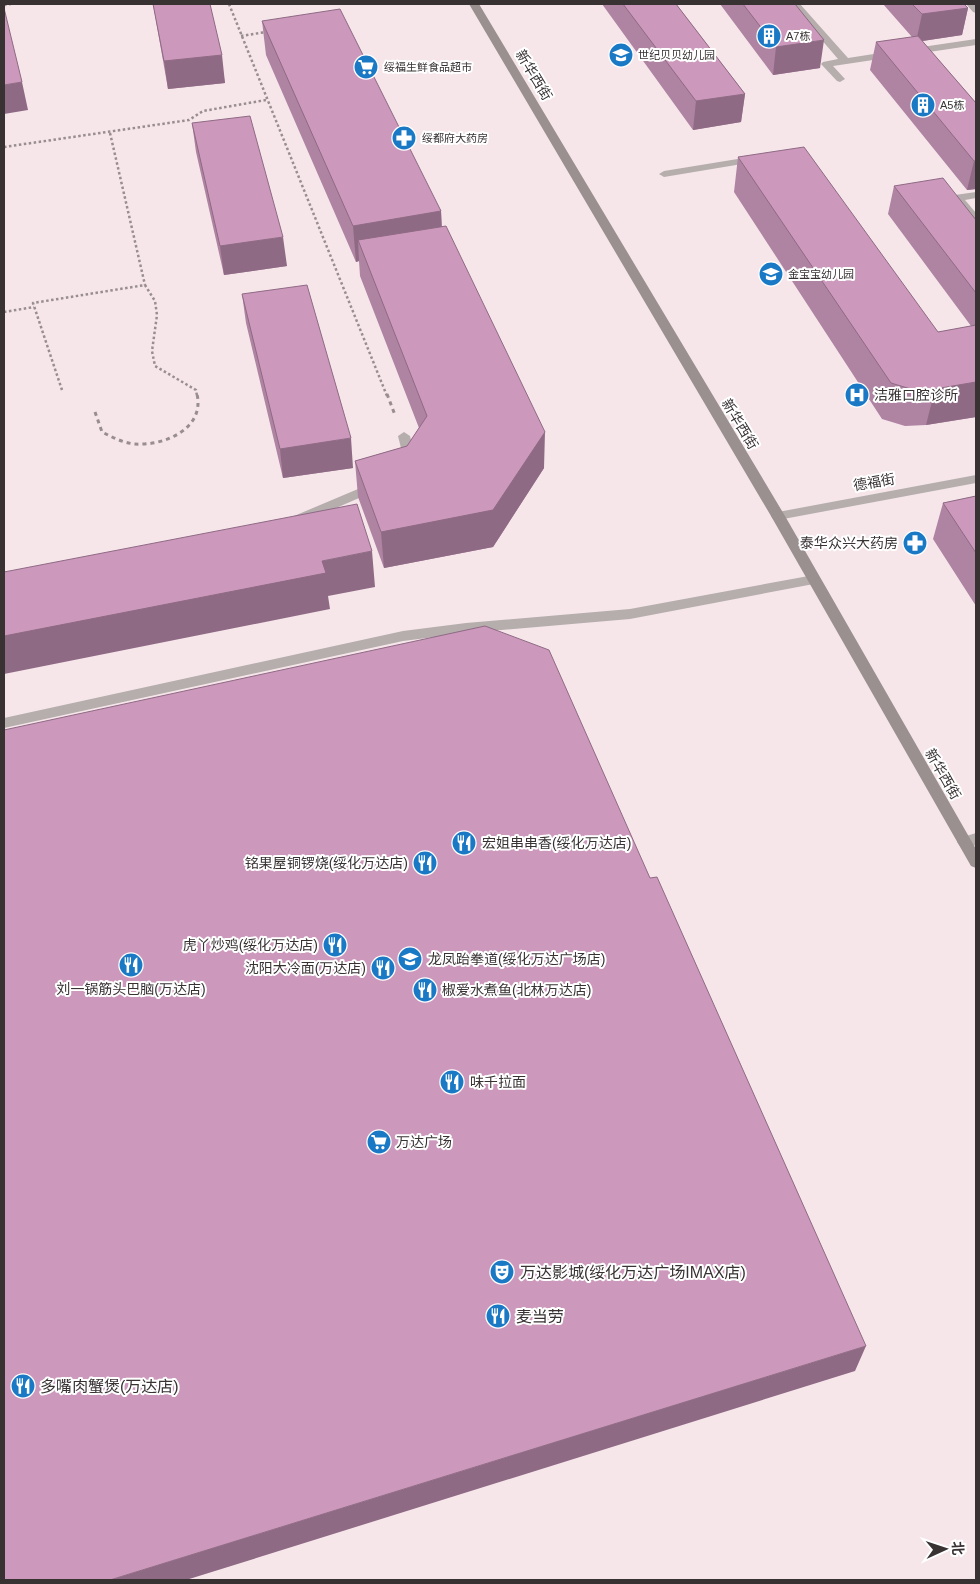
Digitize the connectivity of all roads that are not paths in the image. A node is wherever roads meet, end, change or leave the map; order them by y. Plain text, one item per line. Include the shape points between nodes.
1 (474, 4) edge
2 (795, 4) edge
3 (970, 4) edge
4 (976, 10) edge
5 (976, 42) edge
6 (912, 52) junction
7 (845, 61) junction
8 (935, 64) edge
9 (840, 79) dead end
10 (767, 157) edge
11 (664, 174) dead end
12 (932, 184) edge
13 (976, 196) edge
14 (958, 198) junction
15 (976, 220) edge
16 (404, 436) road end
17 (976, 479) edge
18 (778, 516) junction
19 (286, 524) edge
20 (814, 580) junction
21 (4, 723) edge
22 (971, 841) edge
23 (976, 862) edge

1 - 18 main road, 新华西街
2 - 7 street
3 - 4 street
5 - 6 street
6 - 7 street
6 - 8 street
7 - 9 street via 826,64
10 - 11 street
12 - 14 street via 946,200
13 - 14 street
14 - 15 street
16 - 19 street via 408,452 406,467 396,475
17 - 18 street, 德福街
18 - 20 main road, 新华西街
20 - 21 street via 630,614 403,636
20 - 22 main road, 新华西街
22 - 23 main road, 新华西街

